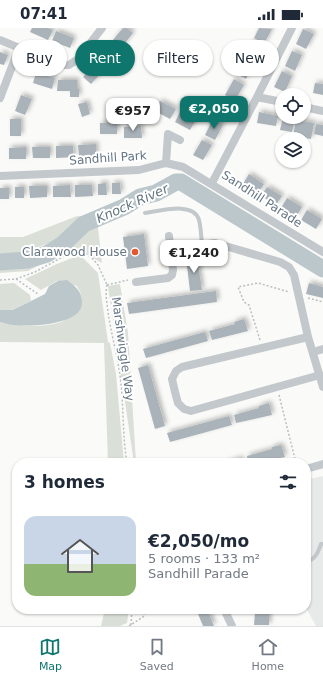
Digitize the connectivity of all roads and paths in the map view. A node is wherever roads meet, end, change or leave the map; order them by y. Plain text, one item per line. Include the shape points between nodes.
1 (102, 28) edge
2 (292, 28) edge
3 (0, 40) edge
4 (12, 45) edge
5 (67, 65) edge
6 (12, 68) edge
7 (257, 97) junction
8 (0, 98) edge
9 (275, 101) edge
10 (311, 108) edge
11 (323, 111) edge
12 (180, 140) dead end
13 (166, 163) junction
14 (0, 176) edge
15 (212, 183) junction
16 (145, 213) dead end
17 (169, 236) dead end
18 (202, 245) junction
19 (170, 248) junction
20 (323, 252) edge
21 (16, 279) junction
22 (0, 280) edge
23 (136, 282) joint
24 (107, 285) junction
25 (38, 294) dead end
26 (298, 295) junction
27 (323, 302) edge
28 (308, 337) junction
29 (262, 348) junction
30 (323, 349) edge
31 (313, 352) junction
32 (320, 375) junction
33 (277, 387) junction
34 (323, 387) edge
35 (126, 458) edge
36 (295, 458) edge
37 (323, 464) edge
38 (311, 468) edge
39 (323, 544) edge
40 (311, 560) edge
41 (131, 614) edge
42 (146, 614) edge
43 (226, 614) edge
44 (130, 626) edge
45 (232, 626) edge

1 - 5 street via 78,59
2 - 7 street, Sandhill Parade
3 - 4 street
6 - 8 street
7 - 9 street
7 - 15 street, Sandhill Parade
10 - 11 street
12 - 13 street via 168,134
13 - 14 street, Sandhill Park via 139,170
13 - 15 street, Sandhill Park via 183,166
15 - 20 street, Sandhill Parade
16 - 18 lane via 180,208 192,210 199,219
17 - 19 street
18 - 19 street
18 - 26 street via 215,243 280,262 289,267 294,275
19 - 23 street via 172,275 168,278
21 - 22 path
21 - 24 path via 70,253 83,252 98,265
21 - 25 path
23 - 24 path via 130,279
24 - 35 path, Marshwiggle Way via 109,315 120,374
26 - 27 path
26 - 28 street
26 - 29 path via 258,282 238,287 244,302 249,304
28 - 29 street
28 - 31 street
29 - 33 street via 182,367 176,371 172,379 178,404 191,411
30 - 31 street
31 - 32 street
32 - 33 street
32 - 34 street
33 - 36 path
37 - 38 street
39 - 40 lane
41 - 44 path
42 - 44 path
43 - 45 street

